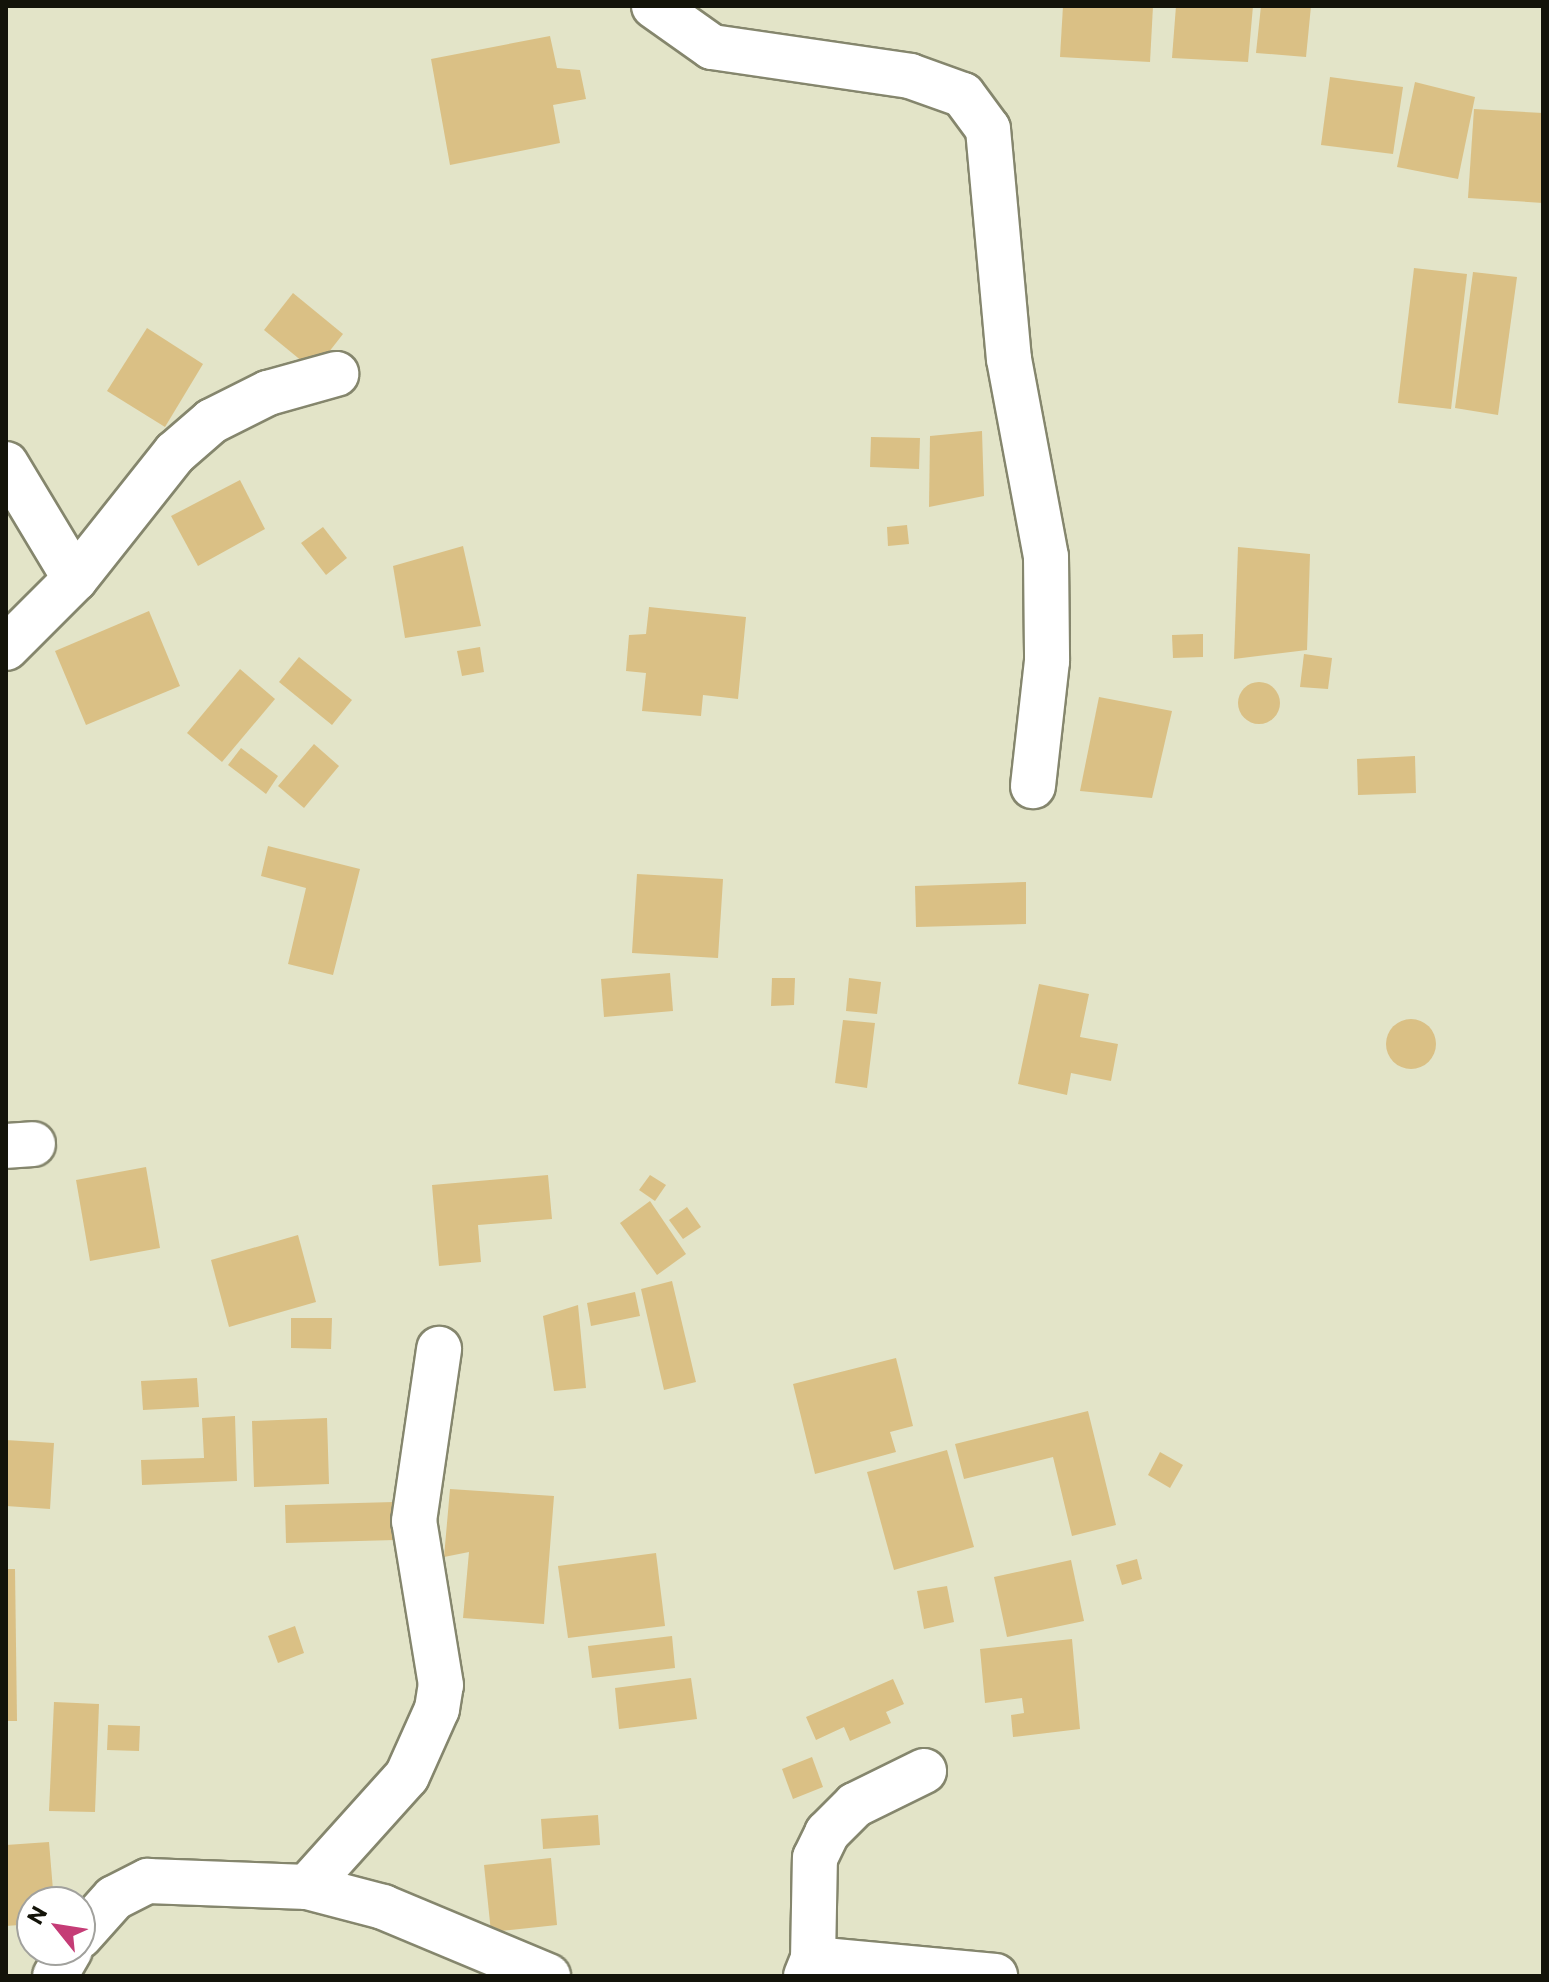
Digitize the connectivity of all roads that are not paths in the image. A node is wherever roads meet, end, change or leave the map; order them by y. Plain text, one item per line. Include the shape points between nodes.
1 (654, 6) edge
2 (336, 374) dead end
3 (6, 464) edge
4 (75, 579) junction
5 (6, 648) edge
6 (1033, 786) dead end
7 (439, 1349) dead end
8 (924, 1771) dead end
9 (307, 1887) junction
10 (96, 1918) edge
11 (810, 1967) edge
12 (548, 1976) edge
13 (995, 1976) edge

1 - 6 street via 712,47 910,76 963,95 988,129 1009,359 1046,557 1047,661
2 - 4 street via 268,393 212,421 175,453
3 - 4 street
4 - 5 street
7 - 9 street via 414,1521 441,1685 437,1709 407,1776
8 - 11 street via 855,1805 827,1833 815,1858
9 - 10 street via 148,1881 114,1898
9 - 12 street via 383,1907
11 - 13 street

